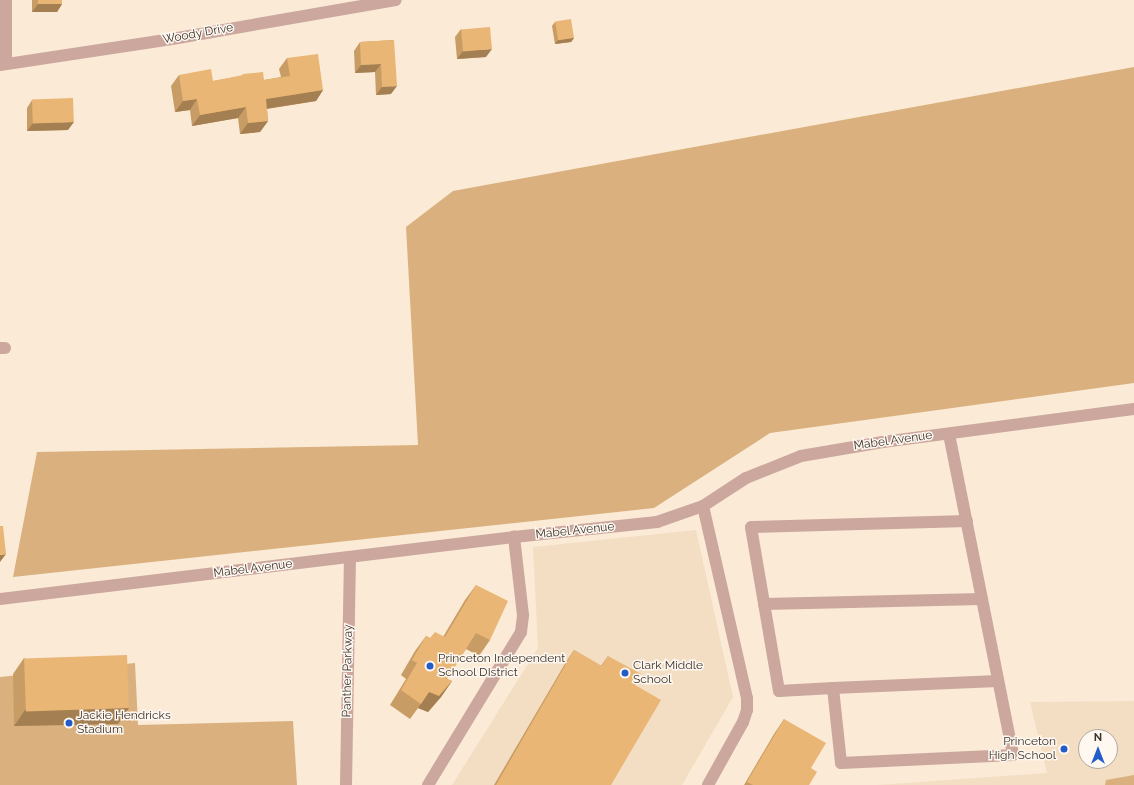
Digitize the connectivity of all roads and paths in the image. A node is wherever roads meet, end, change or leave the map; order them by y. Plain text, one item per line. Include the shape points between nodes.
1 (6, 0) edge
2 (396, 0) edge
3 (3, 64) edge
4 (1134, 409) edge
5 (949, 434) junction
6 (703, 506) junction
7 (967, 522) junction
8 (514, 537) junction
9 (350, 557) junction
10 (0, 599) edge
11 (982, 599) junction
12 (764, 604) junction
13 (998, 681) junction
14 (833, 688) junction
15 (346, 785) edge
16 (428, 785) edge
17 (708, 785) edge

1 - 3 street
2 - 3 street, Woody Drive via 172,39
4 - 5 street, Mabel Avenue
5 - 6 street, Mabel Avenue via 801,456 746,478
5 - 7 street
6 - 8 street, Mabel Avenue via 657,522
6 - 17 street via 747,698 743,722
7 - 11 street
7 - 12 street via 751,527
8 - 9 street, Mabel Avenue
8 - 16 street via 523,615 521,632
9 - 10 street, Mabel Avenue
9 - 15 street, Panther Parkway
11 - 12 street
11 - 13 street
12 - 14 street via 779,691
13 - 14 street
13 - 14 street via 1013,755 841,763

